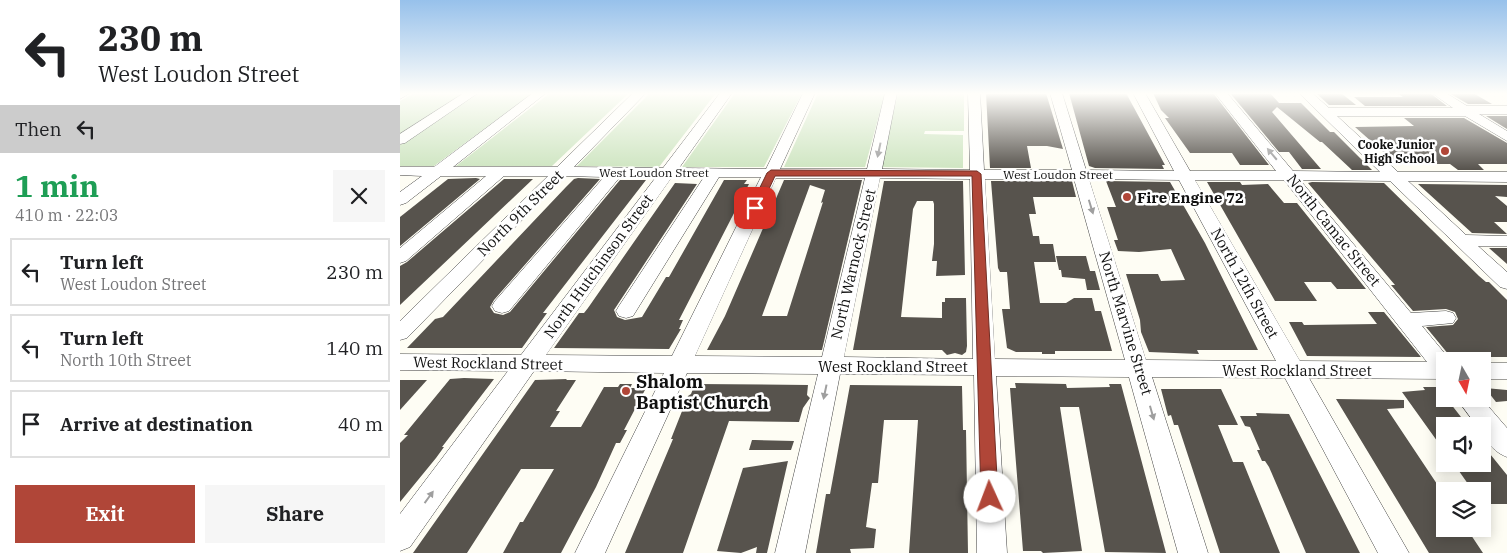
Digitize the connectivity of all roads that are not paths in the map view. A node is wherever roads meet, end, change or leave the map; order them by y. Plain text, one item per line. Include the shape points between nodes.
1 (432, 119) edge
2 (506, 119) edge
3 (614, 119) edge
4 (707, 119) edge
5 (797, 119) edge
6 (886, 119) edge
7 (975, 119) edge
8 (1064, 119) edge
9 (1153, 119) edge
10 (1243, 119) edge
11 (1333, 119) edge
12 (1478, 119) edge
13 (1507, 137) edge
14 (400, 140) edge
15 (400, 171) edge
16 (438, 171) junction
17 (501, 171) junction
18 (562, 171) junction
19 (617, 171) junction
20 (668, 172) junction
21 (715, 172) junction
22 (771, 173) junction
23 (874, 173) junction
24 (977, 174) junction
25 (1081, 174) junction
26 (1184, 174) junction
27 (1290, 175) junction
28 (1394, 176) junction
29 (1507, 177) edge
30 (400, 200) edge
31 (1462, 240) junction
32 (1507, 240) edge
33 (400, 257) edge
34 (1507, 283) edge
35 (502, 306) dead end
36 (626, 311) dead end
37 (1446, 318) dead end
38 (1405, 320) junction
39 (400, 333) edge
40 (1436, 359) edge
41 (400, 362) edge
42 (526, 364) junction
43 (680, 364) junction
44 (831, 366) junction
45 (984, 366) junction
46 (1140, 368) junction
47 (1294, 370) junction
48 (1436, 370) edge
49 (1491, 371) edge
50 (1507, 371) edge
51 (1476, 408) edge
52 (1507, 446) edge
53 (400, 537) edge
54 (590, 553) edge
55 (790, 553) edge
56 (992, 553) edge
57 (1193, 553) edge
58 (1394, 553) edge

1 - 14 street
2 - 16 street
3 - 18 street, North 9th Street
4 - 20 street, North Hutchinson Street
5 - 22 street
6 -> 23 street, North Warnock Street
7 - 24 street
8 - 25 street, North Marvine Street
9 - 26 street, North 12th Street
27 -> 10 street, North Camac Street
11 - 28 street
12 - 13 street
15 - 16 street, West Loudon Street
16 - 17 street, West Loudon Street
16 - 30 street
17 - 18 street, West Loudon Street
17 - 33 street
18 - 19 street, West Loudon Street
18 - 39 street, North 9th Street
19 - 20 street, West Loudon Street
19 - 35 street
20 - 21 street, West Loudon Street
20 - 42 street, North Hutchinson Street
21 - 22 street, West Loudon Street
21 - 36 street
22 - 23 street, West Loudon Street
22 - 43 street
23 - 24 street, West Loudon Street
23 - 44 street, North Warnock Street
24 - 25 street, West Loudon Street
24 - 45 street
25 - 26 street, West Loudon Street
25 -> 46 street, North Marvine Street
26 - 27 street, West Loudon Street
26 - 47 street, North 12th Street
27 - 28 street, West Loudon Street
27 - 38 street, North Camac Street
28 - 29 street, West Loudon Street
28 - 31 street
31 - 32 street
31 - 34 street
37 - 38 street
38 - 40 street, North Camac Street
41 - 42 street, West Rockland Street
42 - 43 street, West Rockland Street
53 -> 42 street, North Hutchinson Street
43 - 44 street, West Rockland Street
43 - 54 street
44 - 45 street, West Rockland Street
44 -> 55 street, North Warnock Street
45 - 46 street, West Rockland Street
45 - 56 street
46 - 47 street, West Rockland Street
46 -> 57 street, North Marvine Street
47 - 48 street, West Rockland Street
47 - 58 street, North 12th Street
49 - 50 street
51 - 52 street

